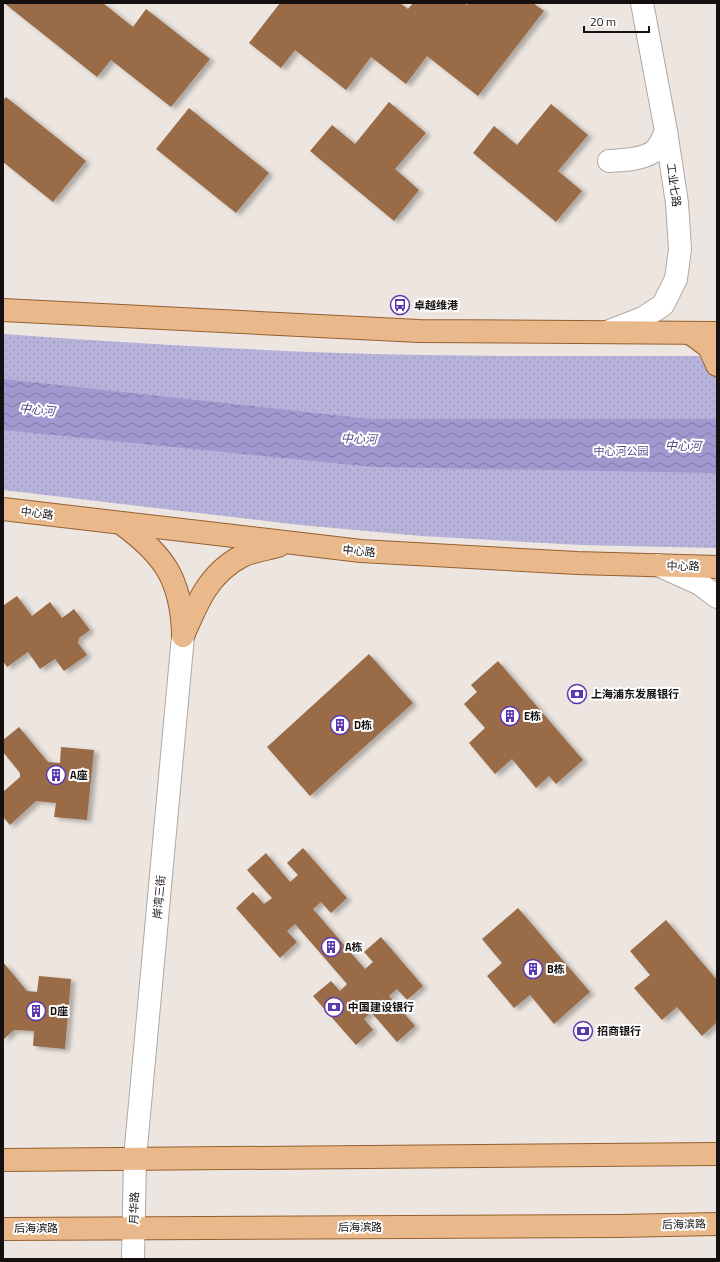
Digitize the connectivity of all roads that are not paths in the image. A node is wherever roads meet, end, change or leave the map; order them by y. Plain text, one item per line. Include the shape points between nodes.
1 (642, 3) edge
2 (666, 131) junction
3 (609, 162) dead end
4 (3, 310) edge
5 (607, 332) junction
6 (690, 333) junction
7 (717, 333) edge
8 (717, 364) edge
9 (3, 509) edge
10 (121, 523) junction
11 (292, 543) junction
12 (658, 565) junction
13 (717, 567) edge
14 (717, 597) edge
15 (183, 636) junction
16 (717, 1144) edge
17 (717, 1154) edge
18 (667, 1155) junction
19 (136, 1158) junction
20 (3, 1160) edge
21 (717, 1224) edge
22 (673, 1225) junction
23 (133, 1228) junction
24 (3, 1229) edge
25 (717, 1232) edge
26 (133, 1259) edge

1 - 2 street, 工业七路
2 - 3 street via 653,152 636,158
2 - 5 street, 工业七路 via 679,226 680,249 676,279 663,305 643,318
4 - 5 main road via 419,331
5 - 6 main road
6 - 7 main road
6 - 8 main road via 709,347
9 - 10 main road, 中心路
10 - 11 main road, 中心路
10 - 15 main road via 143,540 171,574 182,613
11 - 12 main road, 中心路 via 361,552
11 - 15 main road via 243,556 224,567 210,582 198,601
12 - 13 main road, 中心路
12 - 14 street via 700,584
15 - 19 street, 岸湾三街
16 - 18 main road
17 - 18 main road
18 - 19 main road
19 - 20 main road
19 - 23 street, 月华路
21 - 22 main road, 后海滨路
22 - 23 main road, 后海滨路
22 - 25 main road
23 - 24 main road, 后海滨路
23 - 26 street, 月华路

